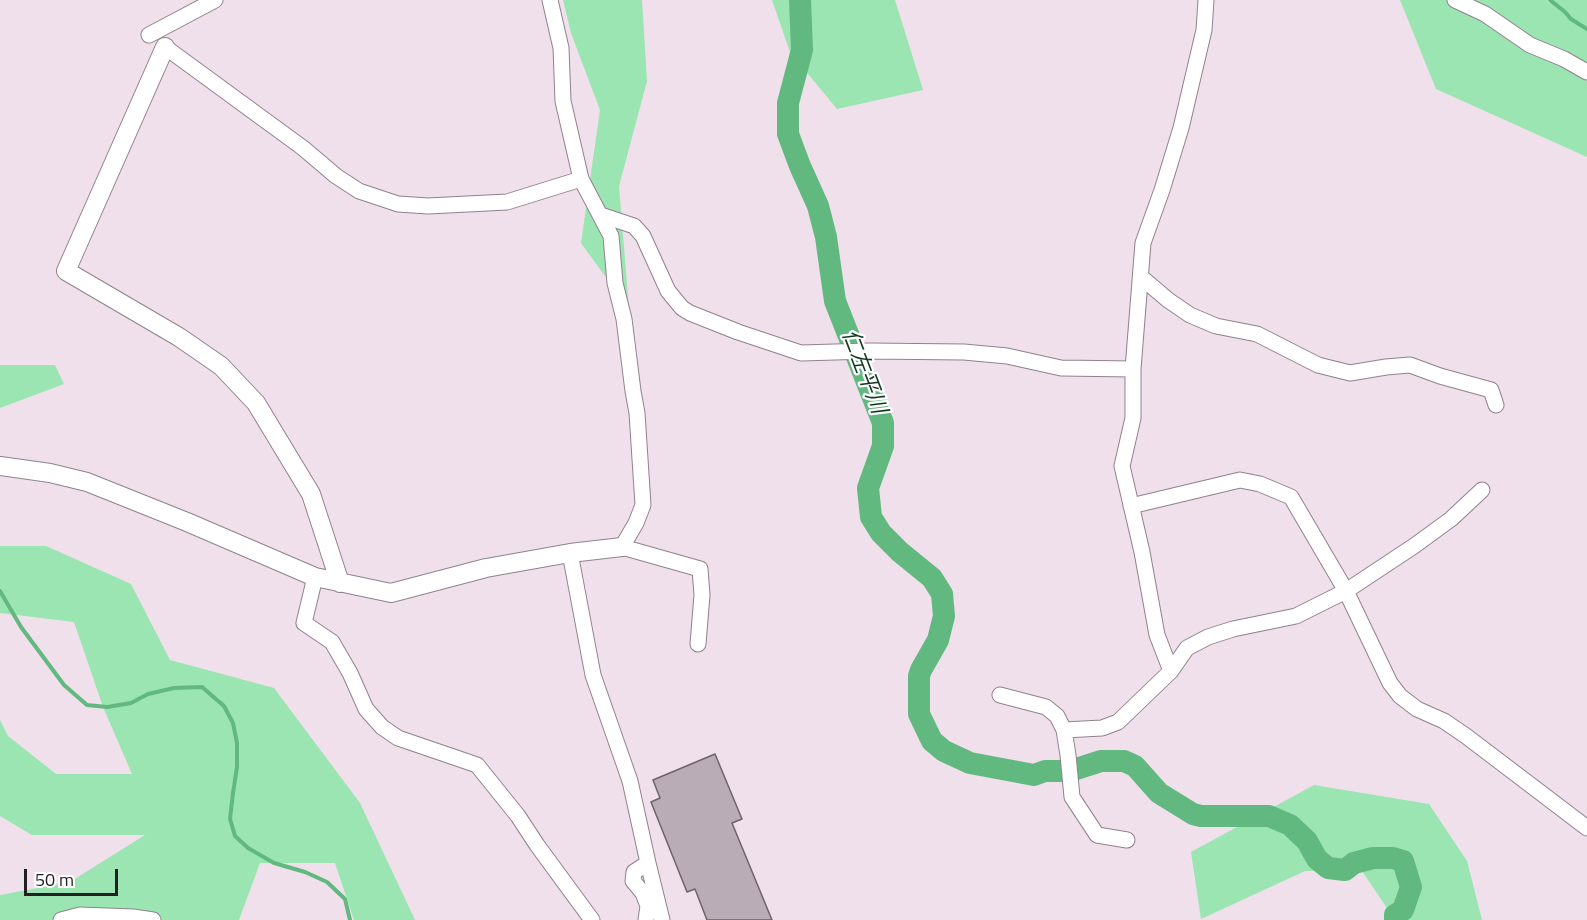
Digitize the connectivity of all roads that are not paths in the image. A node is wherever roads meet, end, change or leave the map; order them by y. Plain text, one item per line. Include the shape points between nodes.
1 (215, 0) edge
2 (550, 0) edge
3 (1206, 0) edge
4 (1455, 0) edge
5 (149, 35) dead end
6 (165, 47) joint
7 (1587, 72) edge
8 (581, 179) junction
9 (601, 215) junction
10 (1141, 277) junction
11 (1133, 369) junction
12 (1496, 405) dead end
13 (0, 466) edge
14 (1482, 490) dead end
15 (1131, 506) junction
16 (622, 547) junction
17 (570, 553) junction
18 (315, 577) junction
19 (340, 583) junction
20 (1346, 591) junction
21 (698, 644) dead end
22 (1171, 672) junction
23 (1000, 695) dead end
24 (1064, 730) junction
25 (1587, 828) edge
26 (1127, 840) dead end
27 (648, 863) junction
28 (61, 920) edge
29 (153, 920) edge
30 (592, 920) edge
31 (646, 920) edge
32 (662, 920) edge

1 - 5 street
2 - 8 street via 561,48 563,101
3 - 10 street via 1204,30 1180,128 1143,243
4 - 7 street via 1485,14 1530,45
6 - 8 street via 336,176 359,191 398,204 507,202
6 - 19 street via 66,271 180,337 221,366 256,403 311,494
8 - 9 street
9 - 11 street via 634,226 643,236 668,291 682,308 801,353 964,352 1007,356 1061,368
9 - 16 street via 611,236 640,450 643,505
10 - 11 street
10 - 12 street via 1191,315 1216,326 1257,334 1318,365 1350,373 1410,365 1491,390
11 - 15 street via 1133,418 1122,466
13 - 18 street via 87,482
14 - 20 street via 1451,519
15 - 20 street via 1240,480 1277,490 1291,497
15 - 22 street via 1157,635
16 - 17 street
16 - 21 street via 700,569
17 - 19 street via 486,567 391,593
17 - 27 street via 593,675 630,781
18 - 19 street
18 - 30 street via 304,623 332,642 366,709 382,728 398,738 477,765
20 - 22 street via 1296,616 1208,637 1187,648
20 - 25 street via 1400,696 1466,736
22 - 24 street via 1118,722 1102,728
23 - 24 street via 1046,707 1057,716
24 - 26 street via 1072,797 1097,835
27 - 31 street via 634,872 633,881 648,906
27 - 32 street
28 - 29 street via 80,915

